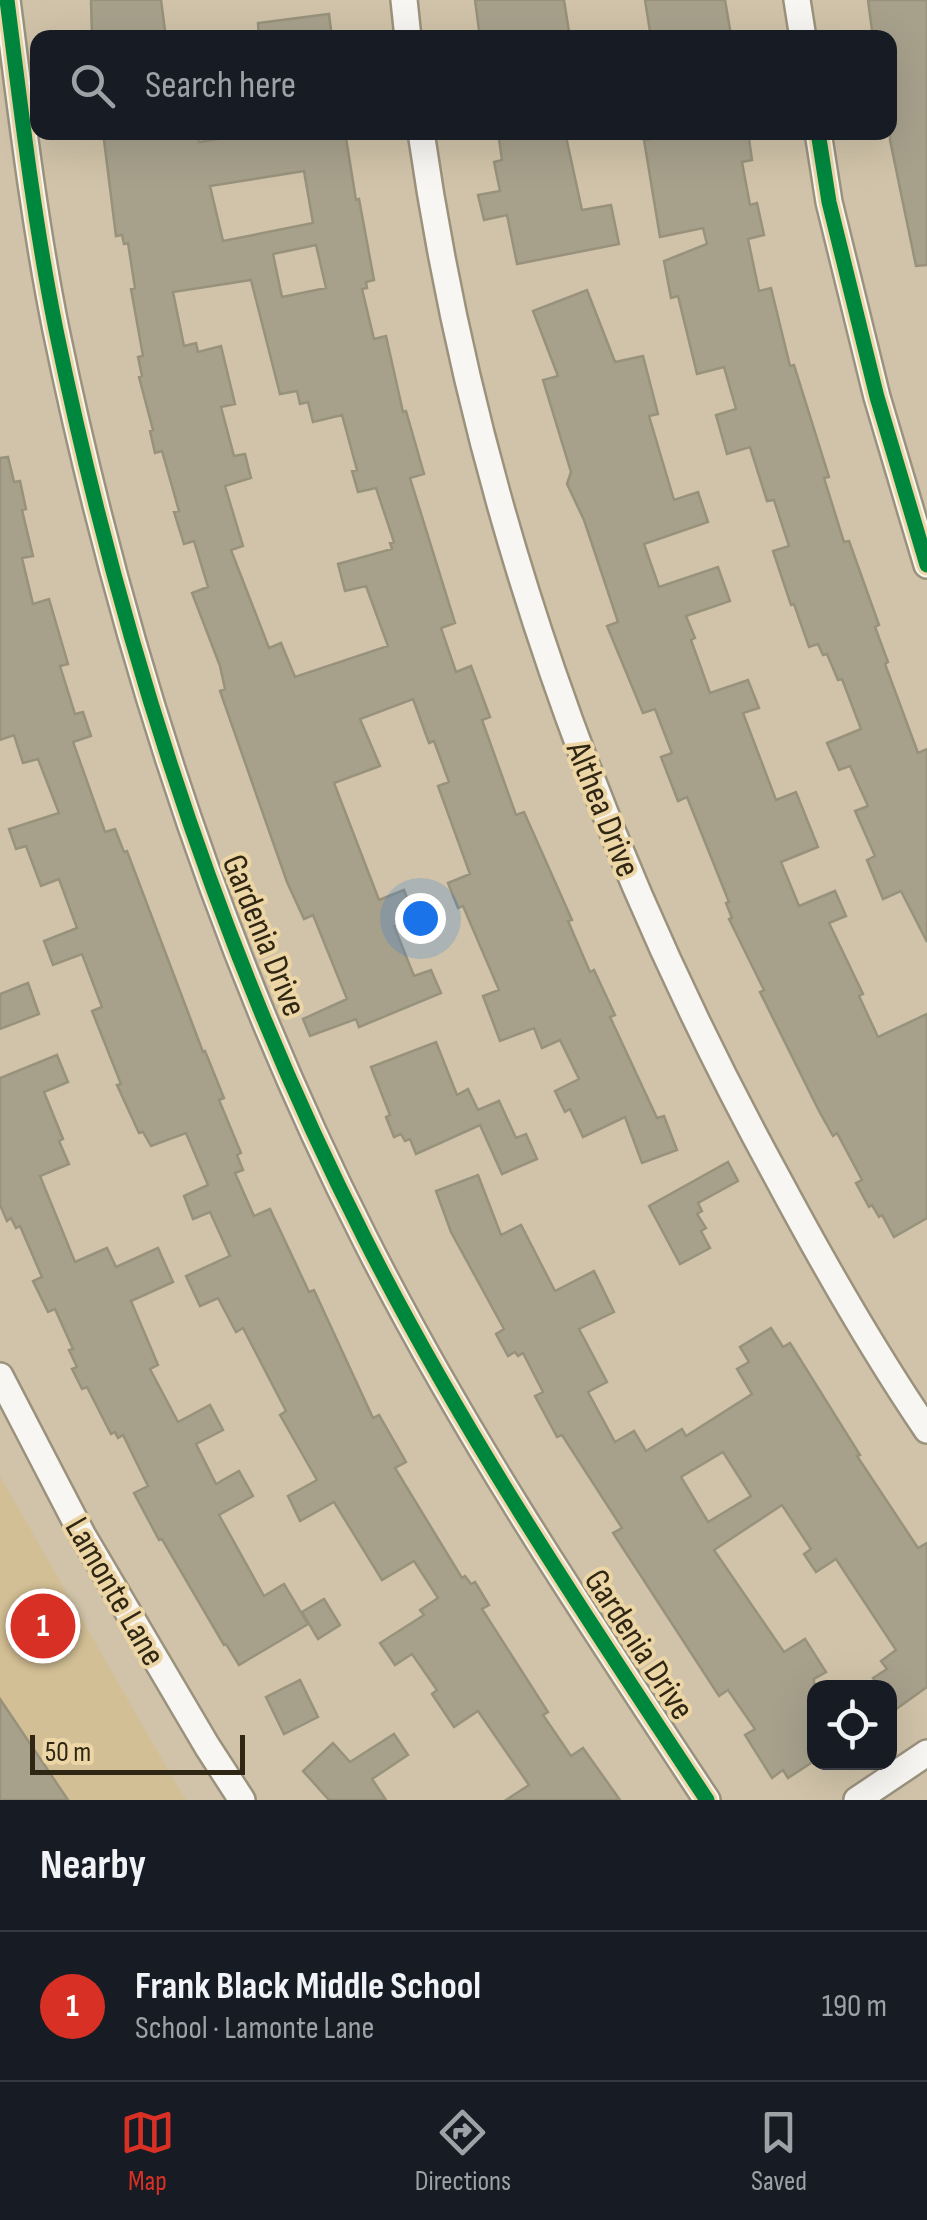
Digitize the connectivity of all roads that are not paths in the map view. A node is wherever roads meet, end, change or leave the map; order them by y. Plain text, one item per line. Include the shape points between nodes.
1 (6, 0) edge
2 (404, 0) edge
3 (797, 0) edge
4 (407, 30) edge
5 (802, 30) edge
6 (422, 140) edge
7 (819, 140) edge
8 (927, 565) edge
9 (0, 1376) edge
10 (927, 1430) edge
11 (927, 1754) edge
12 (242, 1800) edge
13 (707, 1800) edge
14 (857, 1800) edge

1 - 13 street, Gardenia Drive via 55,326 98,517 161,734 259,1007 363,1235 433,1368 549,1561
2 - 4 street
3 - 5 street
6 - 10 street, Althea Drive via 433,220 499,506 573,735 718,1070 822,1261
7 - 8 street via 872,379
9 - 12 street, Lamonte Lane via 82,1534
11 - 14 street

